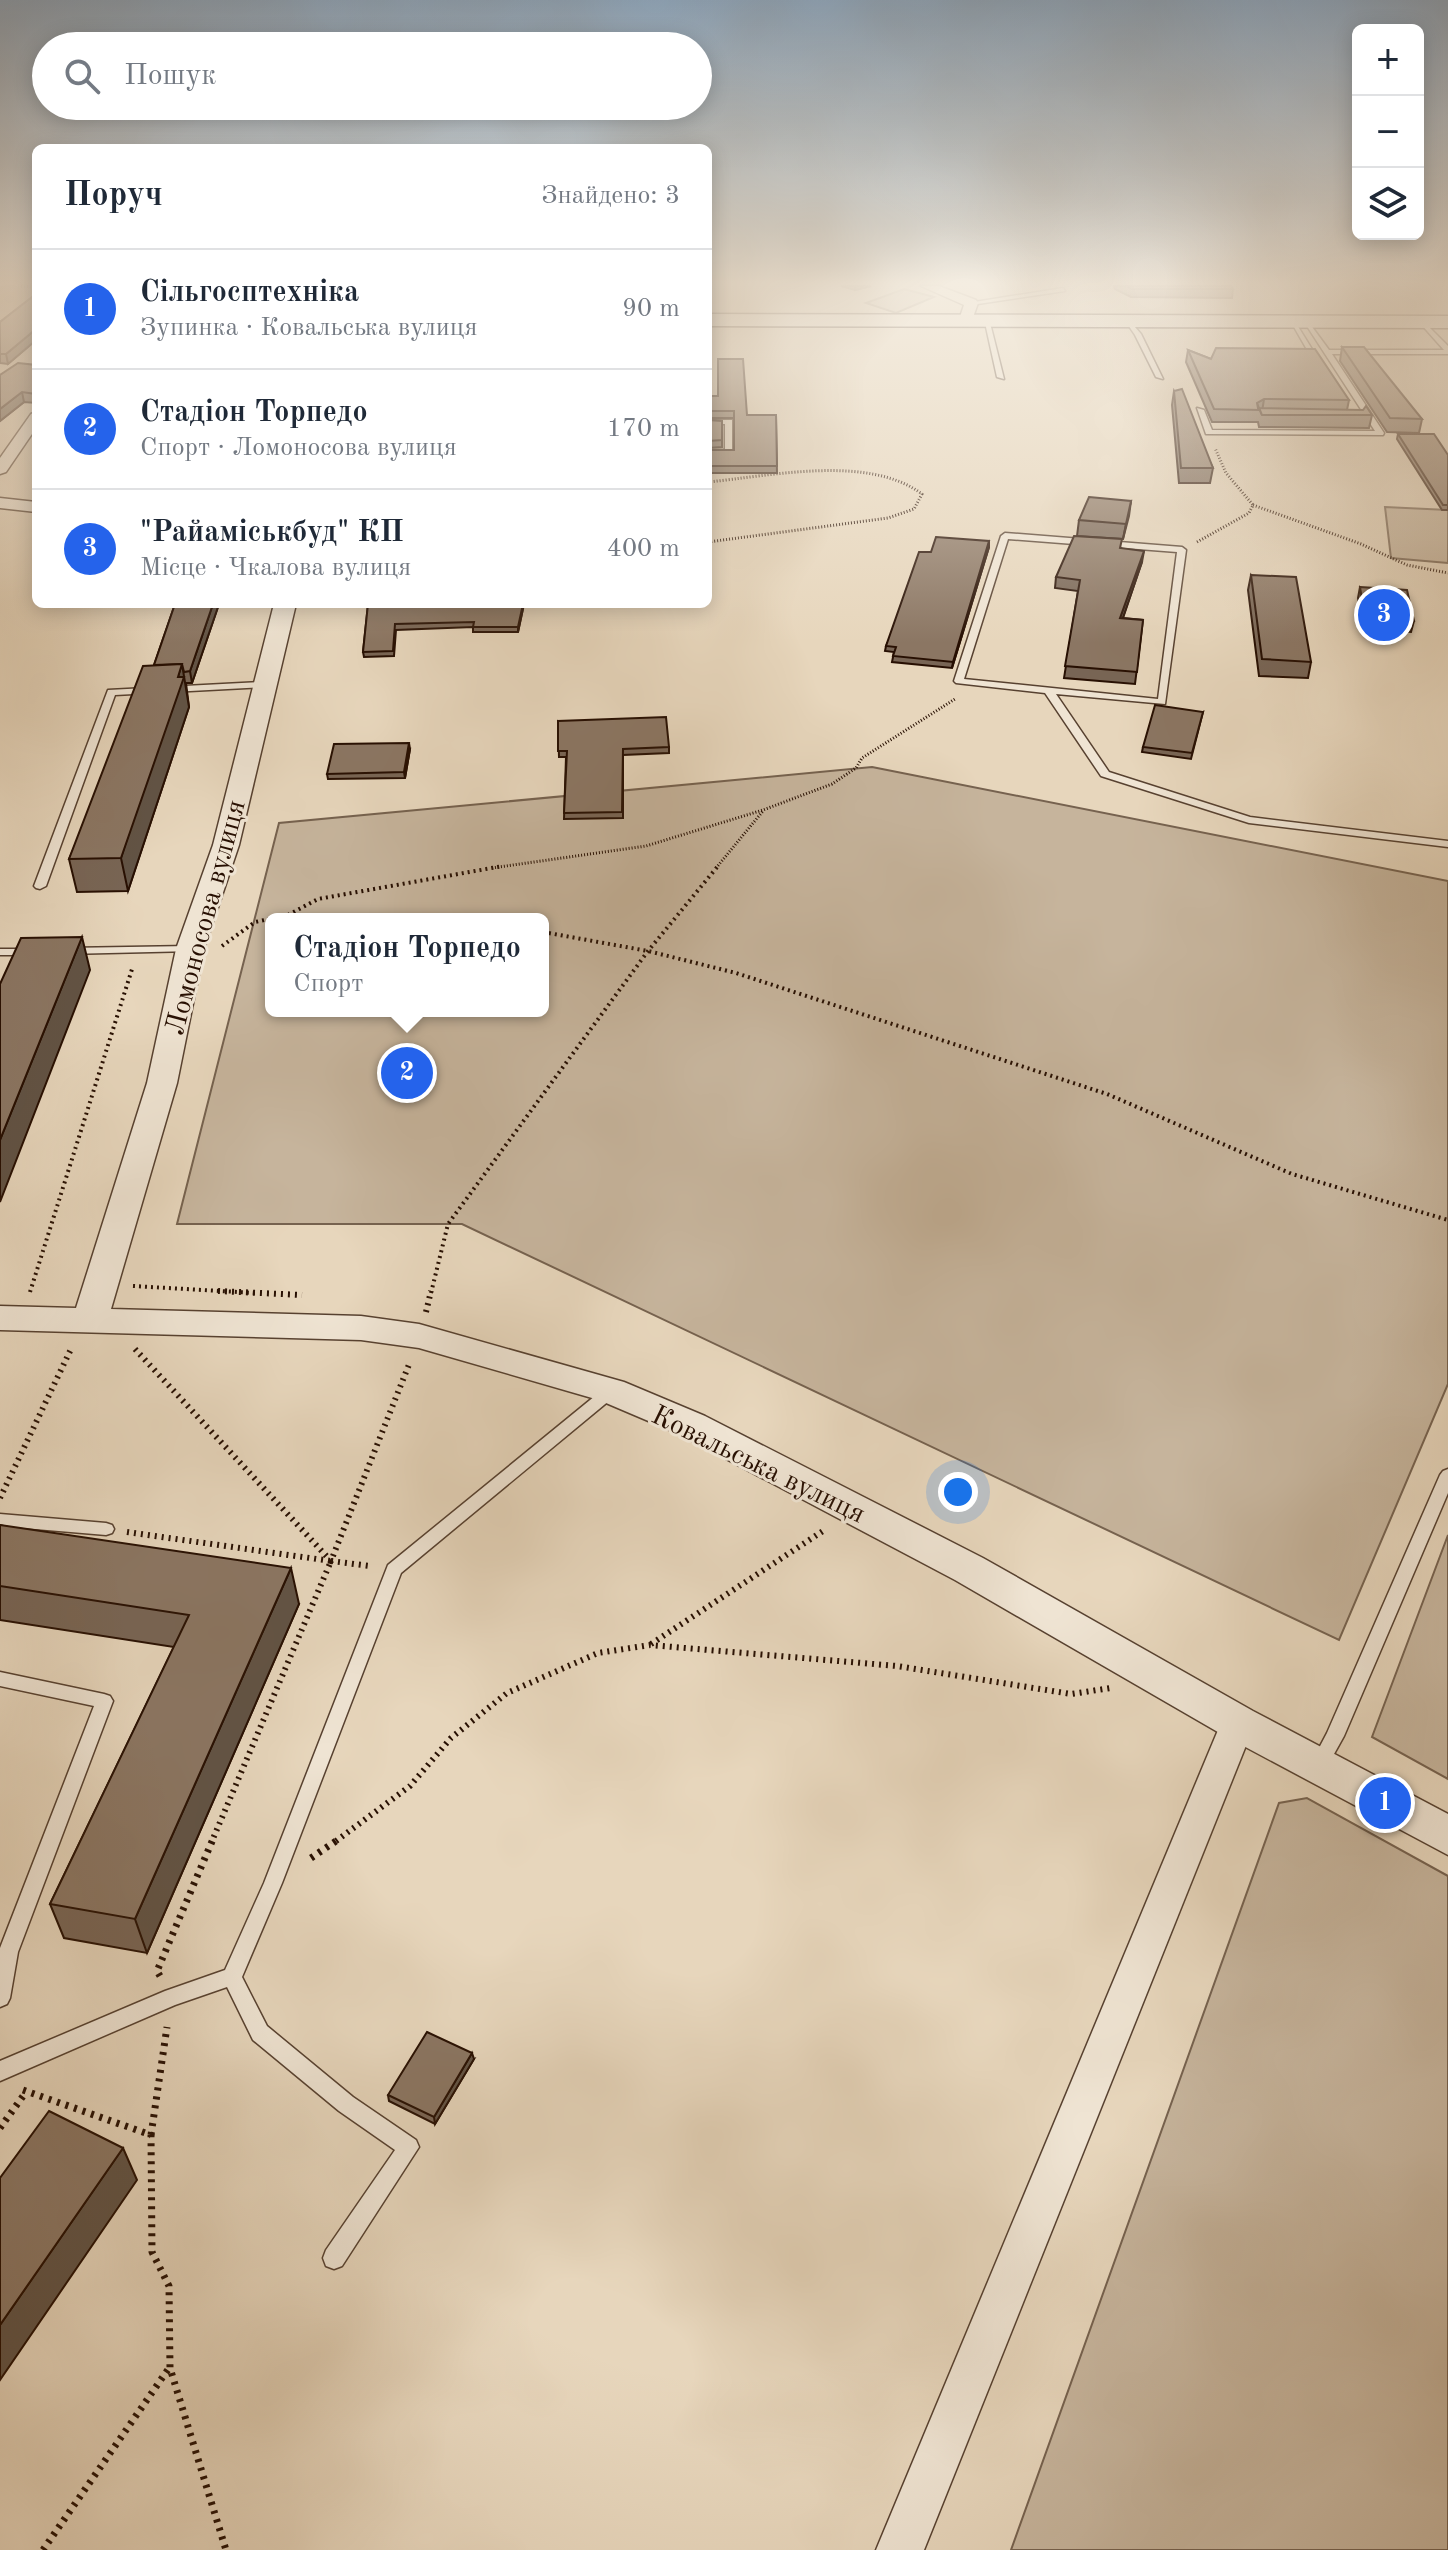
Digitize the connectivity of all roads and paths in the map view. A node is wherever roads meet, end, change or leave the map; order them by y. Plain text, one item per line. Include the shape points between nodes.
1 (1362, 405) edge
2 (1200, 410) dead end
3 (712, 422) edge
4 (32, 423) edge
5 (1209, 432) junction
6 (712, 452) edge
7 (0, 469) edge
8 (712, 482) edge
9 (0, 503) edge
10 (1253, 505) junction
11 (32, 507) edge
12 (712, 541) edge
13 (1182, 550) junction
14 (1448, 573) edge
15 (284, 608) edge
16 (980, 684) junction
17 (263, 685) junction
18 (1049, 691) junction
19 (763, 810) junction
20 (1448, 844) edge
21 (40, 886) dead end
22 (292, 913) edge
23 (265, 920) edge
24 (549, 933) edge
25 (221, 947) dead end
26 (190, 949) junction
27 (138, 950) junction
28 (648, 951) junction
29 (0, 952) edge
30 (1448, 1220) edge
31 (29, 1294) dead end
32 (426, 1312) dead end
33 (0, 1318) edge
34 (90, 1320) junction
35 (58, 1345) dead end
36 (132, 1345) dead end
37 (412, 1357) dead end
38 (611, 1391) junction
39 (1448, 1475) edge
40 (0, 1498) edge
41 (854, 1509) junction
42 (0, 1520) edge
43 (106, 1529) joint
44 (331, 1561) junction
45 (394, 1569) junction
46 (650, 1645) junction
47 (0, 1679) edge
48 (1164, 1680) junction
49 (1238, 1723) junction
50 (1318, 1767) junction
51 (1448, 1836) edge
52 (273, 1883) junction
53 (232, 1977) junction
54 (172, 1997) junction
55 (0, 1998) edge
56 (7, 2079) edge
57 (26, 2092) junction
58 (0, 2128) edge
59 (151, 2135) junction
60 (334, 2258) dead end
61 (170, 2368) junction
62 (43, 2550) edge
63 (226, 2550) edge
64 (900, 2550) edge

1 - 5 lane via 1380,433
2 - 5 lane
3 - 6 lane via 729,422 729,452
4 - 7 street
5 - 10 path via 1226,473
8 - 12 path via 863,471 893,475 922,494 914,509 888,518
9 - 11 street
10 - 13 path via 1249,513
10 - 14 path via 1407,565
13 - 16 lane via 1005,536 959,681
13 - 18 lane via 1162,702
15 - 17 street, Ломоносова вулиця
16 - 18 lane
16 - 19 path via 862,758 832,784
17 - 21 lane via 111,692
17 - 26 street, Ломоносова вулиця via 226,845
18 - 20 lane via 1105,774 1249,820
19 - 22 path via 646,846 318,899
19 - 28 path
23 - 25 path
24 - 28 path
26 - 27 lane
26 - 34 street, Ломоносова вулиця via 162,1083
27 - 29 lane
27 - 31 path
28 - 30 path via 736,973 1107,1094 1292,1174
28 - 32 path via 448,1224
33 - 34 street, Ковальська вулиця
34 - 38 street, Ковальська вулиця via 376,1330 419,1336
35 - 40 path via 73,1345
36 - 44 path
37 - 44 path
38 - 41 street, Ковальська вулиця via 692,1425
38 - 45 lane
39 - 50 lane
41 - 46 path
41 - 48 street, Ковальська вулиця
42 - 43 lane
43 - 44 path
44 - 45 path
44 - 54 path via 157,1971
45 - 52 lane
46 - 48 path via 897,1666 1071,1694
46 - 52 path via 598,1653 507,1693 451,1738 410,1786
47 - 55 lane via 104,1701 8,1952
48 - 49 street, Ковальська вулиця
49 - 50 street, Ковальська вулиця
49 - 64 street
50 - 51 street, Ковальська вулиця
52 - 53 lane
53 - 54 lane
53 - 60 lane via 260,2033 346,2104 409,2147
54 - 56 lane
54 - 59 path
56 - 57 path
57 - 58 path
57 - 59 path
59 - 61 path via 152,2252 169,2286
61 - 62 path
61 - 63 path

